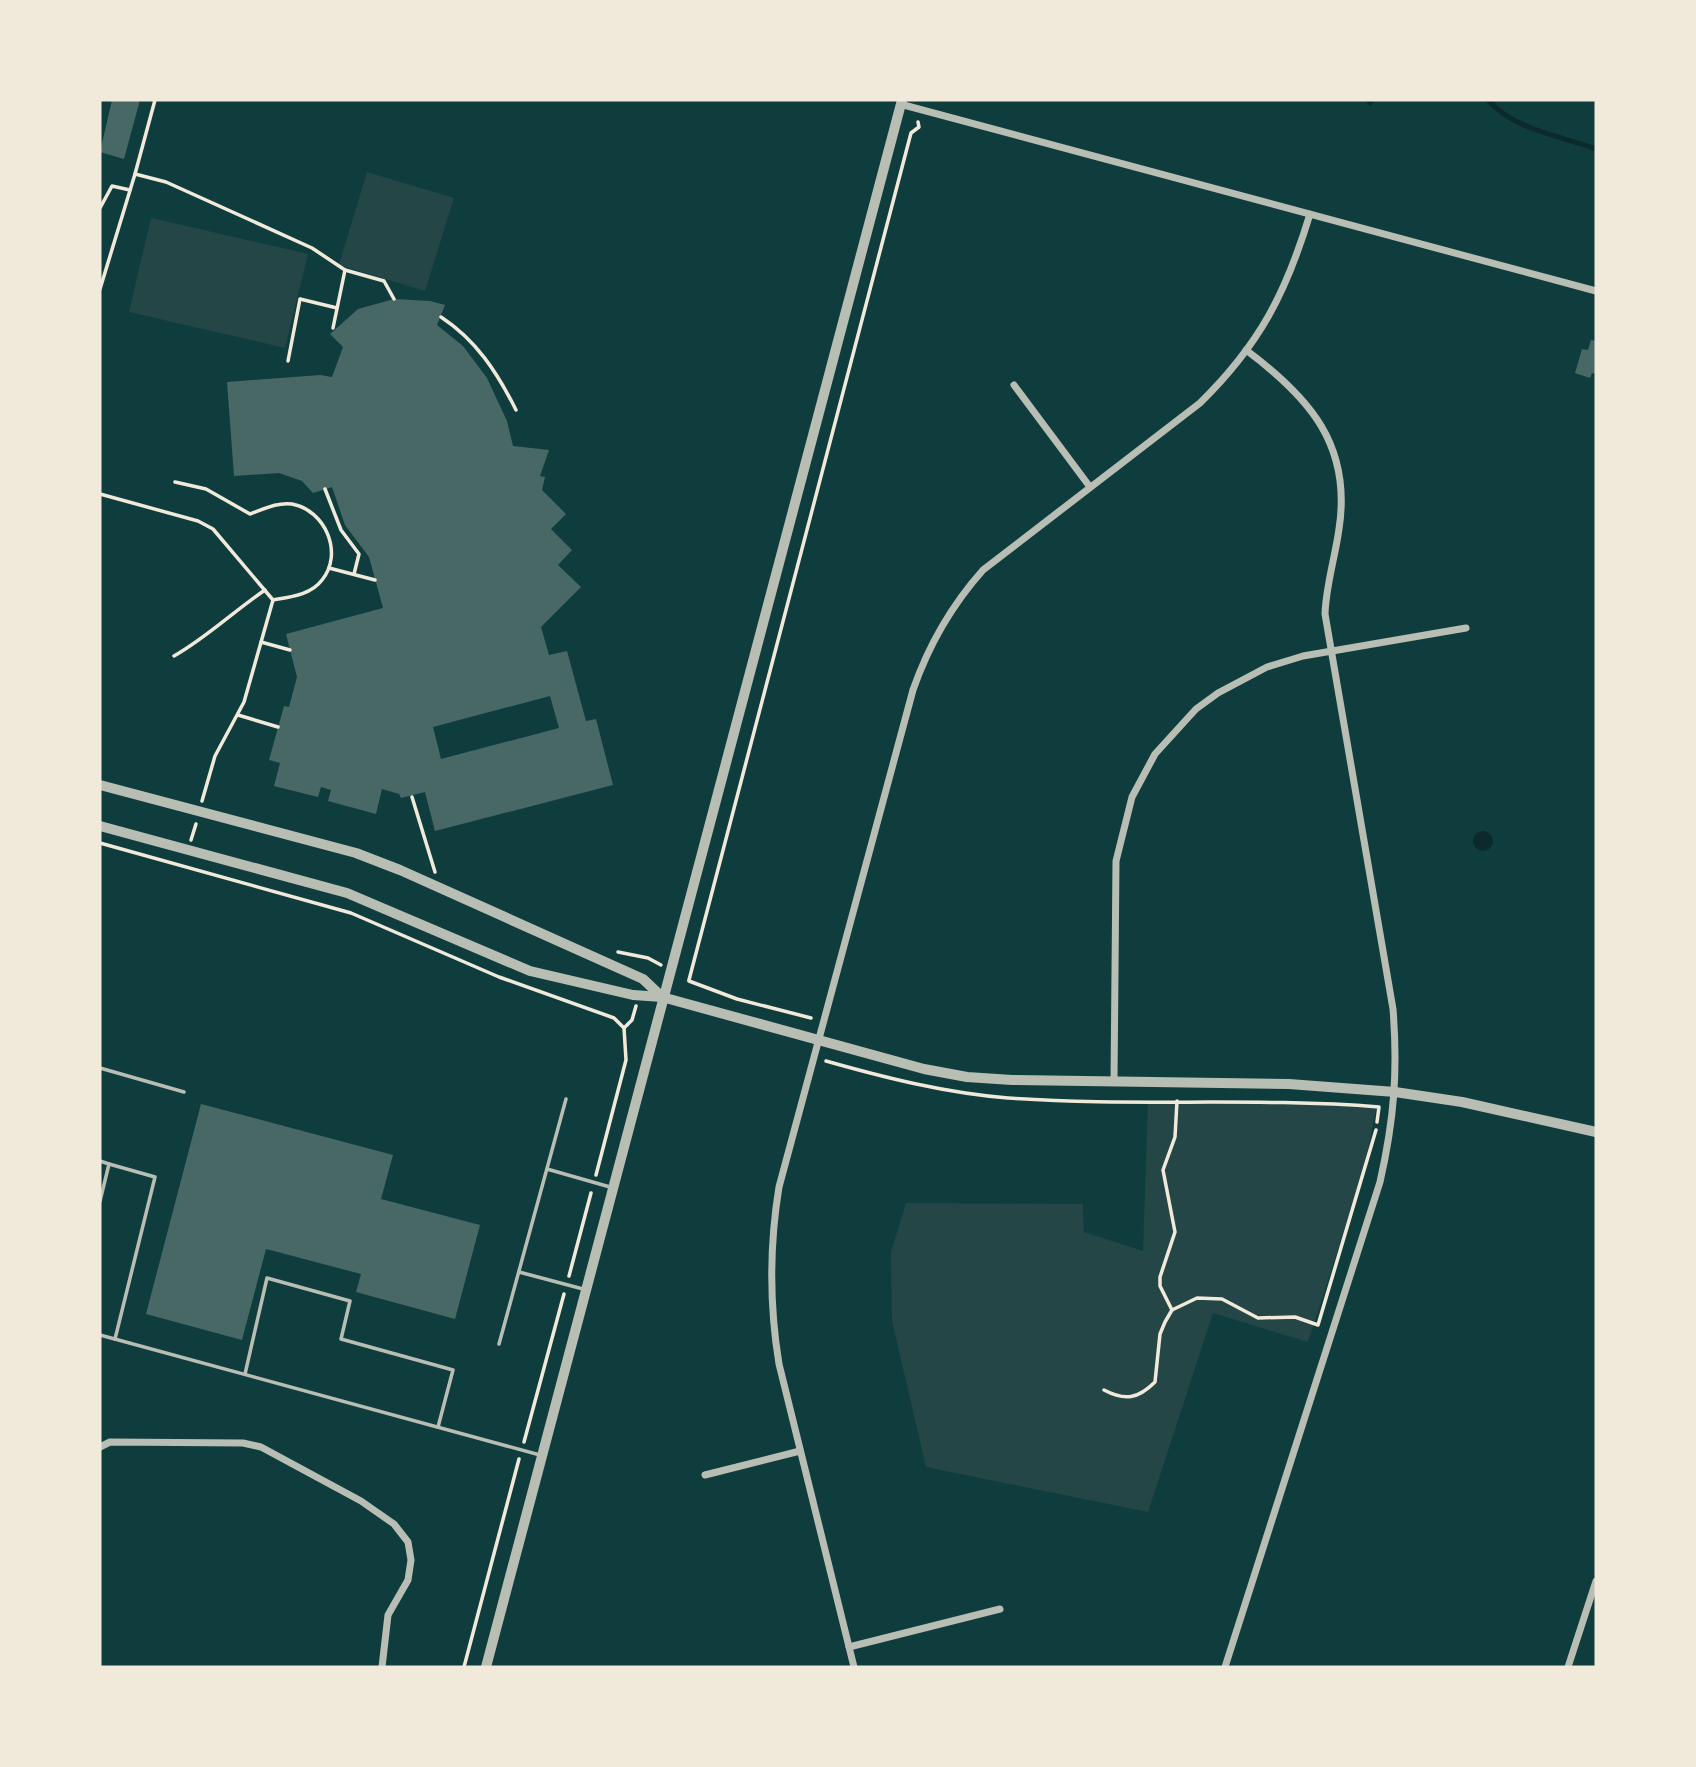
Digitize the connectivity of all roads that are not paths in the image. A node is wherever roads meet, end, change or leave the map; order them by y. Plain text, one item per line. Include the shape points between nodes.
1 (901, 102) edge
2 (1310, 214) junction
3 (1596, 291) edge
4 (1246, 350) junction
5 (1014, 385) dead end
6 (1090, 486) junction
7 (1466, 628) dead end
8 (1331, 652) junction
9 (100, 785) edge
10 (100, 826) edge
11 (662, 998) junction
12 (818, 1040) junction
13 (100, 1068) edge
14 (1114, 1082) junction
15 (1395, 1091) junction
16 (184, 1092) dead end
17 (566, 1099) dead end
18 (1596, 1132) edge
19 (100, 1161) edge
20 (109, 1164) junction
21 (547, 1169) junction
22 (612, 1188) junction
23 (100, 1201) edge
24 (519, 1272) junction
25 (585, 1290) junction
26 (100, 1335) edge
27 (115, 1339) junction
28 (499, 1344) dead end
29 (245, 1374) junction
30 (438, 1427) junction
31 (100, 1447) edge
32 (800, 1451) junction
33 (542, 1455) junction
34 (705, 1475) dead end
35 (1596, 1581) edge
36 (1000, 1609) dead end
37 (849, 1647) junction
38 (382, 1667) edge
39 (486, 1667) edge
40 (854, 1667) edge
41 (1224, 1667) edge
42 (1568, 1667) edge

1 - 2 street
1 - 11 street
2 - 3 street
2 - 4 street via 1283,292
4 - 6 street via 1200,403
4 - 8 street via 1303,398 1334,453 1341,503 1326,592
5 - 6 street
6 - 12 street via 984,570 955,604 932,643 913,690
7 - 8 street
8 - 14 street via 1267,667 1218,693 1174,731 1140,780 1124,821 1116,861
8 - 15 street via 1394,1009
9 - 11 street via 356,853 643,979
10 - 11 street via 347,894 530,971
11 - 12 street
11 - 22 street
12 - 14 street via 967,1077
12 - 32 street via 779,1186 771,1239 772,1324
13 - 16 lane
14 - 15 street via 1289,1084
15 - 18 street
15 - 41 street via 1380,1182
17 - 21 lane
19 - 20 lane
20 - 23 lane
20 - 27 lane via 155,1177
21 - 22 lane
21 - 24 lane
22 - 25 street
24 - 25 lane
24 - 28 lane
25 - 33 street
26 - 27 lane
27 - 29 lane
29 - 30 lane
29 - 30 lane via 267,1278 350,1301 341,1339 453,1370
30 - 33 lane
31 - 38 street via 124,1442 261,1447 394,1524 408,1542 411,1560 408,1580 388,1615
32 - 34 street
32 - 37 street
33 - 39 street
35 - 42 street
36 - 37 street
37 - 40 street

